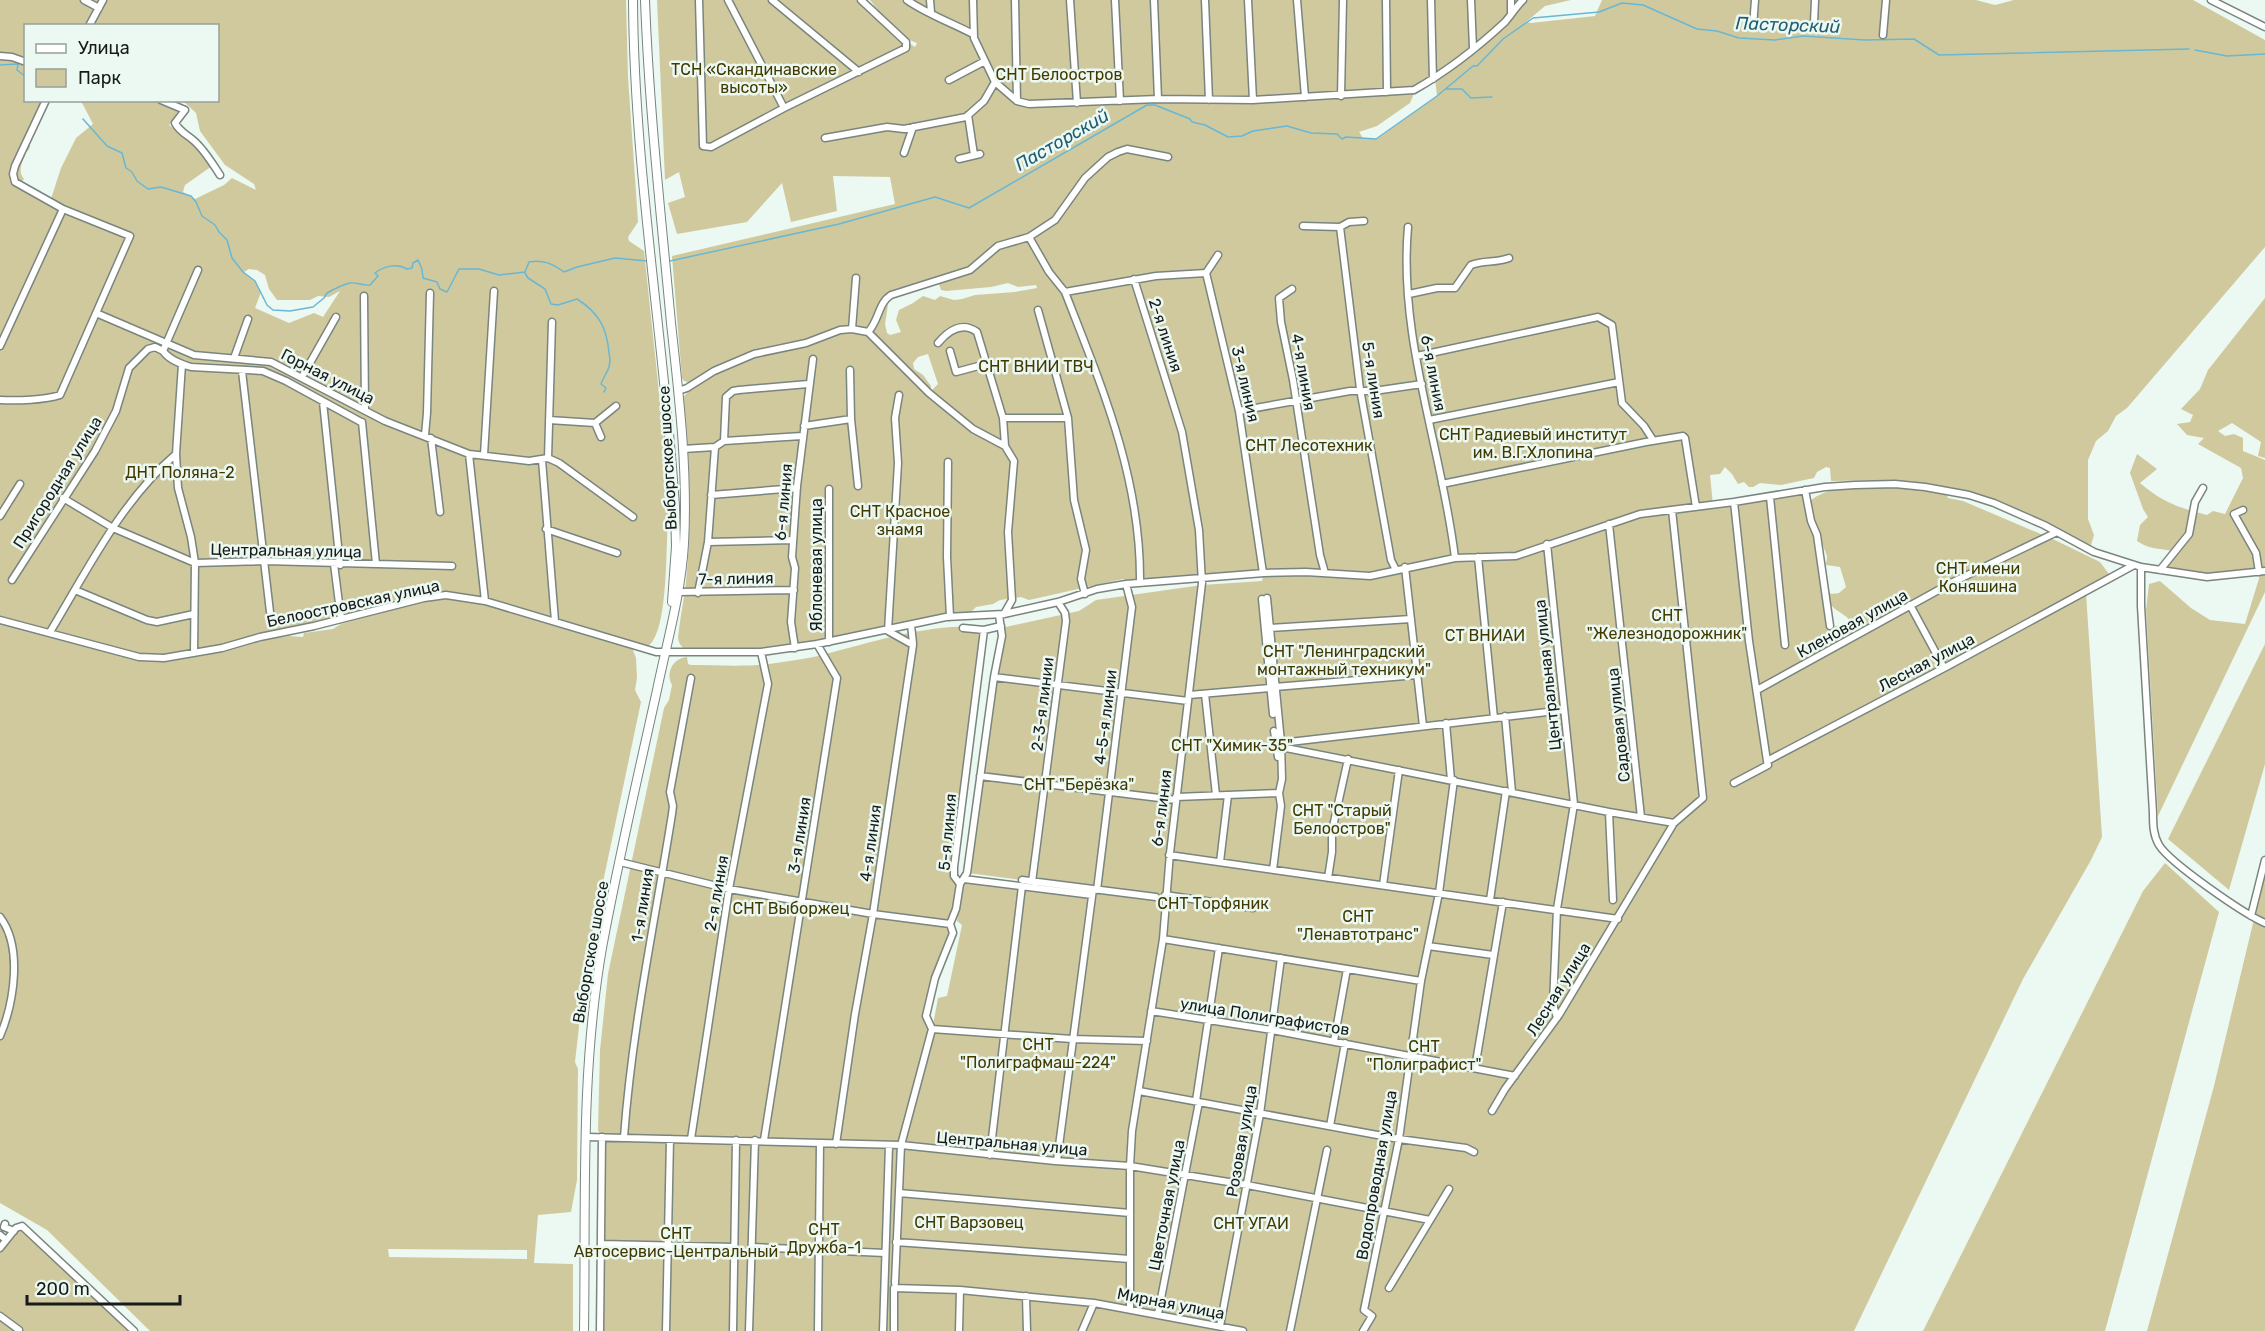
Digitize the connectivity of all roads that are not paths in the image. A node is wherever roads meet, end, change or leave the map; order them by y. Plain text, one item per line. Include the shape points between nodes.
1 (84, 0) edge
2 (103, 0) edge
3 (633, 0) edge
4 (645, 0) edge
5 (699, 0) edge
6 (728, 0) edge
7 (772, 0) edge
8 (861, 0) edge
9 (906, 0) edge
10 (930, 0) edge
11 (973, 0) edge
12 (1015, 0) edge
13 (1070, 0) edge
14 (1115, 0) edge
15 (1154, 0) edge
16 (1205, 0) edge
17 (1248, 0) edge
18 (1297, 0) edge
19 (1343, 0) edge
20 (1386, 0) edge
21 (1431, 0) edge
22 (1471, 0) edge
23 (1511, 0) edge
24 (1523, 0) edge
25 (1755, 0) edge
26 (1815, 0) edge
27 (1886, 0) edge
28 (2211, 0) edge
29 (99, 8) junction
30 (931, 12) junction
31 (1511, 12) junction
32 (1814, 22) dead end
33 (90, 24) edge
34 (1753, 27) dead end
35 (2265, 27) edge
36 (973, 34) junction
37 (1883, 35) dead end
38 (1473, 48) junction
39 (0, 56) edge
40 (24, 61) edge
41 (985, 61) junction
42 (859, 72) junction
43 (1433, 79) junction
44 (949, 80) dead end
45 (995, 82) junction
46 (1387, 92) junction
47 (1341, 96) junction
48 (1305, 97) junction
49 (1158, 99) junction
50 (1209, 100) junction
51 (1253, 100) junction
52 (1017, 101) junction
53 (1120, 101) junction
54 (45, 102) edge
55 (166, 102) edge
56 (1077, 103) junction
57 (784, 108) junction
58 (968, 115) junction
59 (913, 127) junction
60 (825, 138) dead end
61 (904, 153) dead end
62 (1168, 157) dead end
63 (959, 159) dead end
64 (220, 176) dead end
65 (63, 209) junction
66 (1364, 221) dead end
67 (1303, 226) dead end
68 (1340, 227) junction
69 (1408, 227) dead end
70 (1029, 237) junction
71 (1218, 255) dead end
72 (1509, 258) dead end
73 (198, 270) dead end
74 (1206, 273) junction
75 (856, 278) dead end
76 (1134, 279) junction
77 (1292, 289) dead end
78 (494, 291) dead end
79 (1065, 292) junction
80 (430, 293) dead end
81 (1408, 294) junction
82 (364, 296) dead end
83 (1038, 310) dead end
84 (96, 313) junction
85 (336, 317) dead end
86 (248, 319) dead end
87 (552, 322) dead end
88 (852, 329) junction
89 (868, 332) junction
90 (166, 343) junction
91 (938, 344) dead end
92 (0, 346) edge
93 (163, 351) junction
94 (950, 351) dead end
95 (1417, 356) junction
96 (234, 358) junction
97 (813, 359) dead end
98 (182, 364) junction
99 (986, 364) junction
100 (850, 370) dead end
101 (242, 371) junction
102 (302, 377) junction
103 (1619, 382) junction
104 (808, 384) junction
105 (1422, 384) junction
106 (678, 391) junction
107 (1361, 392) junction
108 (899, 395) dead end
109 (0, 400) edge
110 (1296, 400) junction
111 (323, 402) junction
112 (616, 406) dead end
113 (364, 410) junction
114 (1239, 411) junction
115 (1003, 418) junction
116 (1068, 418) junction
117 (852, 419) junction
118 (549, 420) junction
119 (1429, 420) junction
120 (595, 423) junction
121 (804, 426) junction
122 (428, 436) junction
123 (802, 436) junction
124 (601, 438) dead end
125 (1001, 439) junction
126 (1653, 440) junction
127 (724, 441) junction
128 (715, 447) junction
129 (683, 449) junction
130 (176, 454) junction
131 (469, 454) junction
132 (484, 456) junction
133 (545, 460) junction
134 (948, 462) dead end
135 (20, 484) dead end
136 (1442, 484) junction
137 (858, 486) dead end
138 (796, 488) junction
139 (2203, 488) dead end
140 (829, 489) dead end
141 (1805, 490) junction
142 (711, 495) junction
143 (1770, 496) junction
144 (63, 498) junction
145 (1734, 502) junction
146 (1696, 507) junction
147 (1672, 510) junction
148 (2243, 510) dead end
149 (440, 512) dead end
150 (0, 516) edge
151 (633, 517) dead end
152 (1609, 524) junction
153 (113, 528) junction
154 (546, 529) junction
155 (2057, 532) junction
156 (793, 540) junction
157 (708, 542) junction
158 (1547, 544) junction
159 (617, 553) dead end
160 (1478, 557) junction
161 (1455, 558) junction
162 (265, 561) junction
163 (195, 563) junction
164 (337, 564) junction
165 (376, 564) junction
166 (452, 566) dead end
167 (2138, 566) junction
168 (1405, 567) junction
169 (1396, 570) junction
170 (2160, 570) junction
171 (2262, 572) edge
172 (1263, 573) junction
173 (1325, 573) junction
174 (1202, 578) junction
175 (12, 580) dead end
176 (1140, 582) junction
177 (1126, 584) junction
178 (75, 590) junction
179 (794, 590) junction
180 (679, 592) junction
181 (698, 593) junction
182 (1084, 594) junction
183 (485, 601) junction
184 (1058, 602) junction
185 (1910, 605) junction
186 (270, 612) dead end
187 (194, 614) junction
188 (1001, 615) junction
189 (950, 617) junction
190 (341, 619) junction
191 (1411, 619) junction
192 (0, 620) edge
193 (555, 621) junction
194 (911, 625) junction
195 (1001, 626) junction
196 (1830, 626) dead end
197 (1270, 627) junction
198 (963, 628) dead end
199 (670, 630) junction
200 (984, 630) junction
201 (888, 631) junction
202 (47, 632) junction
203 (829, 642) junction
204 (913, 643) junction
205 (817, 644) junction
206 (1785, 645) dead end
207 (795, 648) junction
208 (665, 652) junction
209 (761, 652) junction
210 (194, 653) junction
211 (1944, 668) junction
212 (1417, 675) junction
213 (994, 677) junction
214 (691, 678) dead end
215 (1058, 685) junction
216 (1273, 688) junction
217 (1757, 690) junction
218 (1121, 693) junction
219 (1205, 694) junction
220 (1188, 698) junction
221 (1564, 710) junction
222 (1273, 714) dead end
223 (1505, 716) junction
224 (1494, 718) junction
225 (1446, 723) junction
226 (1423, 726) junction
227 (1274, 731) dead end
228 (1280, 746) junction
229 (1348, 759) junction
230 (1767, 761) junction
231 (1279, 766) dead end
232 (1400, 770) junction
233 (980, 776) junction
234 (1453, 780) junction
235 (1734, 783) dead end
236 (1045, 784) junction
237 (1509, 791) junction
238 (1109, 792) junction
239 (1279, 793) junction
240 (1216, 795) junction
241 (1228, 795) junction
242 (1176, 798) junction
243 (1574, 804) junction
244 (1609, 812) junction
245 (1641, 817) junction
246 (1674, 823) junction
247 (1169, 855) junction
248 (2265, 860) edge
249 (620, 862) junction
250 (1220, 862) junction
251 (1273, 870) junction
252 (661, 872) junction
253 (1328, 878) junction
254 (963, 879) junction
255 (1032, 882) junction
256 (1022, 883) junction
257 (1383, 885) junction
258 (729, 889) junction
259 (1094, 891) junction
260 (1439, 893) junction
261 (1156, 897) dead end
262 (1165, 897) junction
263 (1490, 900) junction
264 (1613, 900) dead end
265 (803, 901) junction
266 (1503, 902) junction
267 (1253, 908) dead end
268 (1557, 909) junction
269 (873, 914) junction
270 (2251, 916) junction
271 (0, 918) edge
272 (1618, 919) junction
273 (2265, 923) edge
274 (950, 924) junction
275 (1162, 939) junction
276 (1428, 946) junction
277 (1219, 948) junction
278 (1493, 955) junction
279 (1281, 958) junction
280 (1347, 969) junction
281 (1421, 981) junction
282 (1151, 1011) junction
283 (1557, 1018) junction
284 (1209, 1021) junction
285 (932, 1029) junction
286 (1272, 1030) junction
287 (1005, 1035) junction
288 (0, 1036) edge
289 (1072, 1039) junction
290 (1147, 1041) junction
291 (1334, 1041) junction
292 (1345, 1043) junction
293 (1410, 1056) junction
294 (1475, 1068) junction
295 (1515, 1076) junction
296 (1139, 1091) junction
297 (1198, 1102) junction
298 (1492, 1111) dead end
299 (1260, 1114) junction
300 (1330, 1126) junction
301 (586, 1137) junction
302 (602, 1137) junction
303 (624, 1137) junction
304 (670, 1139) junction
305 (691, 1139) junction
306 (1399, 1139) junction
307 (736, 1140) junction
308 (755, 1140) junction
309 (764, 1140) junction
310 (819, 1143) junction
311 (836, 1144) junction
312 (889, 1145) junction
313 (901, 1145) junction
314 (1327, 1150) dead end
315 (1474, 1152) dead end
316 (990, 1155) junction
317 (1057, 1161) junction
318 (1130, 1166) junction
319 (1186, 1174) junction
320 (1247, 1185) junction
321 (1449, 1189) dead end
322 (899, 1193) junction
323 (1318, 1199) junction
324 (1384, 1212) junction
325 (1130, 1213) junction
326 (1430, 1220) junction
327 (5, 1224) dead end
328 (7, 1235) edge
329 (896, 1242) junction
330 (601, 1244) junction
331 (669, 1246) junction
332 (734, 1247) junction
333 (752, 1247) junction
334 (0, 1248) edge
335 (819, 1249) junction
336 (885, 1253) junction
337 (1130, 1259) junction
338 (895, 1286) junction
339 (1389, 1288) dead end
340 (960, 1290) junction
341 (1026, 1296) junction
342 (1094, 1303) junction
343 (1130, 1308) junction
344 (1158, 1314) junction
345 (0, 1316) edge
346 (1220, 1326) junction
347 (19, 1330) edge
348 (134, 1331) edge
349 (584, 1331) edge
350 (600, 1331) edge
351 (666, 1331) edge
352 (733, 1331) edge
353 (749, 1331) edge
354 (818, 1331) edge
355 (883, 1331) edge
356 (894, 1331) edge
357 (959, 1331) edge
358 (1027, 1331) edge
359 (1082, 1331) edge
360 (1243, 1331) edge
361 (1290, 1331) edge
362 (1363, 1331) edge

1 - 29 street
2 - 29 street
3 - 199 main road, Выборгское шоссе via 636,82 675,507
4 - 106 main road, Выборгское шоссе via 648,82
5 - 57 street via 703,146 711,147
6 - 57 street
7 - 42 street
8 - 42 street via 907,45
9 - 30 street
10 - 30 street
11 - 36 street
12 - 52 street
13 - 56 street
14 - 53 street
15 - 49 street
16 - 50 street
17 - 51 street
18 - 48 street
19 - 47 street
20 - 46 street
21 - 43 street
22 - 38 street
23 - 31 street
24 - 31 street
25 - 34 street
26 - 32 street
27 - 37 street
28 - 35 street
29 - 33 street
30 - 36 street
31 - 38 street
36 - 41 street
38 - 43 street
39 - 40 street
41 - 44 street
41 - 45 street
42 - 57 street
43 - 46 street via 1414,90
45 - 52 street
45 - 58 street
46 - 47 street
47 - 48 street
48 - 51 street
49 - 50 street
49 - 53 street
50 - 51 street
52 - 56 street
53 - 56 street
54 - 65 street via 13,173 15,182
55 - 64 street via 184,110 175,123 178,129 207,155
58 - 59 street
58 - 63 street via 977,154
59 - 60 street via 887,127
59 - 61 street
62 - 70 street via 1127,149 1108,158 1085,178 1055,220
65 - 84 street via 130,236
65 - 92 street
66 - 68 street
67 - 68 street
68 - 107 street, 5-я линия
69 - 81 street, 6-я линия
70 - 79 street
70 - 89 street via 1005,242 970,270 889,296
71 - 74 street
72 - 81 street via 1471,265 1453,289
73 - 90 street
74 - 76 street
74 - 114 street, 3-я линия
75 - 88 street
76 - 79 street
76 - 174 street, 2-я линия via 1182,432 1199,530
77 - 110 street, 4-я линия via 1279,298
78 - 132 street
79 - 176 street via 1123,448 1140,553
80 - 122 street
81 - 95 street, 6-я линия
82 - 113 street
83 - 116 street
84 - 90 street, Горная улица
84 - 109 street via 60,395
85 - 102 street
86 - 96 street
87 - 118 street
88 - 89 street
88 - 106 street via 747,356
89 - 125 street via 929,393 973,429
90 - 93 street
90 - 96 street, Горная улица via 194,355
91 - 99 street via 949,331 959,327 974,329 979,334
93 - 98 street
93 - 144 street, Пригородная улица via 148,349 129,368 117,411
94 - 99 street via 956,372
95 - 103 street via 1598,317 1612,325
95 - 105 street, 6-я линия
96 - 102 street, Горная улица via 271,362
97 - 104 street, 6-я линия
98 - 101 street
98 - 130 street
99 - 115 street
100 - 117 street
101 - 111 street via 263,371
101 - 162 street
102 - 113 street, Горная улица
103 - 119 street
103 - 126 street via 1622,403
104 - 121 street, 6-я линия
104 - 127 street via 733,391 726,397
105 - 107 street
105 - 119 street, 6-я линия
106 - 129 main road, Выборгское шоссе
107 - 110 street
107 - 169 street, 5-я линия
108 - 201 street
110 - 114 street
110 - 173 street, 4-я линия
111 - 164 street
111 - 165 street via 362,422
112 - 120 street
113 - 122 street, Горная улица
114 - 172 street, 3-я линия
115 - 116 street
115 - 125 street
116 - 182 street via 1074,500 1086,550 1081,579
117 - 121 street
117 - 137 street
118 - 120 street
118 - 133 street
119 - 136 street, 6-я линия
120 - 124 street
121 - 123 street, 6-я линия
122 - 131 street, Горная улица
122 - 149 street
123 - 127 street
123 - 138 street, 6-я линия
125 - 188 street via 1014,461 1008,532 1012,600
126 - 136 street
126 - 146 street via 1685,438
127 - 128 street
128 - 129 street
128 - 142 street
129 - 180 main road, Выборгское шоссе via 685,526
130 - 153 street via 153,474
130 - 163 street via 178,488
131 - 132 street, Горная улица
131 - 183 street
132 - 133 street, Горная улица
133 - 151 street via 559,463
133 - 154 street
134 - 189 street
135 - 150 street
136 - 161 street, 6-я линия
138 - 142 street
138 - 156 street, 6-я линия
139 - 170 street via 2195,502 2189,534
140 - 203 street, Яблоневая улица
141 - 143 street, Белоостровская улица
141 - 155 street, Белоостровская улица via 1895,484 1945,490 1994,503
141 - 196 street via 1817,535
142 - 157 street
143 - 145 street, Белоостровская улица
143 - 206 street
144 - 153 street, Центральная улица
144 - 175 street, Пригородная улица
145 - 146 street, Белоостровская улица
145 - 217 street
146 - 147 street, Белоостровская улица
147 - 152 street, Белоостровская улица via 1640,514
147 - 246 street, Лесная улица via 1703,798
148 - 171 street via 2234,514
152 - 158 street, Белоостровская улица
152 - 245 street, Садовая улица
153 - 163 street, Центральная улица
153 - 178 street
154 - 159 street
154 - 193 street
155 - 167 street, Белоостровская улица via 2094,552
155 - 185 street, Кленовая улица
156 - 157 street
156 - 179 street, 6-я линия
157 - 181 street
158 - 160 street, Белоостровская улица via 1516,556
158 - 221 street, Центральная улица
160 - 161 street, Белоостровская улица
160 - 224 street
161 - 168 street, Белоостровская улица
162 - 163 street, Центральная улица
162 - 164 street, Центральная улица
162 - 186 street
163 - 187 street
164 - 165 street, Центральная улица
164 - 190 street
165 - 166 street, Центральная улица
167 - 170 street, Белоостровская улица
167 - 211 street, Лесная улица
167 - 270 street via 2156,839 2181,866
168 - 169 street, Белоостровская улица
168 - 191 street
169 - 173 street, Белоостровская улица via 1370,576
170 - 171 street, Белоостровская улица via 2207,577
172 - 173 street, Белоостровская улица
172 - 174 street, Белоостровская улица
174 - 176 street, Белоостровская улица
174 - 220 street, 6-я линия
176 - 177 street, Белоостровская улица
177 - 182 street, Белоостровская улица
177 - 218 street, 4-5-я линии via 1132,607
178 - 187 street via 147,620
178 - 202 street
179 - 181 street, 7-я линия
179 - 207 street, 6-я линия via 791,622
180 - 181 street, 7-я линия
180 - 199 main road, Выборгское шоссе
182 - 184 street, Белоостровская улица
183 - 190 street, Белоостровская улица via 435,596
183 - 193 street, Белоостровская улица
184 - 188 street, Белоостровская улица
184 - 215 street, 2-3-я линии via 1066,621
185 - 211 street
185 - 217 street, Кленовая улица
187 - 210 street
188 - 189 street, Белоостровская улица
188 - 195 street
189 - 194 street, Белоостровская улица
190 - 210 street, Белоостровская улица
191 - 197 street
191 - 212 street
192 - 202 street, Белоостровская улица
193 - 208 street, Белоостровская улица
194 - 201 street, Белоостровская улица
194 - 204 street, 4-я линия
195 - 200 street
195 - 213 street
197 - 216 street
197 - 216 street via 1265,599
198 - 200 street
199 - 208 main road, Выборгское шоссе
200 - 254 street, 5-я линия via 954,867 954,876
201 - 203 street, Белоостровская улица
201 - 204 street
202 - 210 street, Белоостровская улица via 139,657
203 - 205 street, Белоостровская улица
204 - 269 street, 4-я линия
205 - 207 street, Белоостровская улица
205 - 265 street, 3-я линия via 837,678
207 - 209 street, Белоостровская улица
208 - 209 street, Белоостровская улица
208 - 249 main road, Выборгское шоссе
209 - 258 street, 2-я линия via 768,684
211 - 230 street, Лесная улица
212 - 216 street
212 - 226 street
213 - 215 street
213 - 233 street
214 - 252 street, 1-я линия via 670,792 673,806
215 - 218 street
215 - 236 street, 2-3-я линии
216 - 219 street
216 - 222 street
216 - 228 street
217 - 230 street
218 - 220 street
218 - 238 street, 4-5-я линии
219 - 220 street
219 - 240 street
220 - 242 street, 6-я линия
221 - 223 street
221 - 243 street, Центральная улица
223 - 224 street
223 - 237 street
224 - 225 street
225 - 226 street
225 - 234 street, Водопроводная улица
226 - 228 street
227 - 228 street
228 - 229 street
228 - 231 street
228 - 239 street
229 - 232 street
229 - 253 street via 1332,831
230 - 235 street, Лесная улица via 1768,765
232 - 234 street
232 - 257 street
233 - 236 street
233 - 254 street
234 - 237 street
234 - 260 street, Водопроводная улица
236 - 238 street
236 - 255 street, 2-3-я линии
237 - 243 street
237 - 263 street
238 - 242 street
238 - 259 street, 4-5-я линии
239 - 241 street
239 - 251 street via 1281,806
240 - 241 street
240 - 242 street
241 - 250 street
242 - 247 street, 6-я линия
243 - 244 street
243 - 268 street, Центральная улица
244 - 245 street
244 - 264 street
245 - 246 street
246 - 272 street, Лесная улица
247 - 250 street
247 - 262 street, 6-я линия
248 - 270 street
249 - 252 street
249 - 301 main road, Выборгское шоссе via 589,1047
250 - 251 street
251 - 253 street
252 - 258 street
252 - 303 street, 1-я линия via 632,1058
253 - 257 street
254 - 256 street
254 - 274 street, 5-я линия
255 - 256 street
255 - 259 street
256 - 259 street
256 - 287 street
257 - 260 street
258 - 265 street
258 - 305 street, 2-я линия
259 - 261 street
259 - 289 street
260 - 263 street
260 - 276 street, Водопроводная улица
262 - 267 street
262 - 275 street
263 - 266 street
265 - 269 street
265 - 309 street, 3-я линия
266 - 268 street
266 - 278 street
268 - 272 street
268 - 283 street, Центральная улица via 1553,1004
269 - 274 street
269 - 311 street, 4-я линия
270 - 273 street
271 - 288 street via 14,957 10,1005
272 - 283 street, Лесная улица
274 - 285 street, 5-я линия via 952,933 926,1016
275 - 277 street
275 - 282 street
276 - 278 street
276 - 281 street, Водопроводная улица
277 - 279 street
277 - 284 street
278 - 294 street
279 - 280 street
279 - 286 street, Розовая улица
280 - 281 street
280 - 291 street
281 - 293 street, Водопроводная улица
282 - 284 street, улица Полиграфистов
282 - 290 street
283 - 295 street, Лесная улица
284 - 286 street, улица Полиграфистов
284 - 297 street
285 - 287 street
285 - 313 street
286 - 291 street, улица Полиграфистов
286 - 299 street, Розовая улица
287 - 289 street
287 - 316 street
289 - 290 street
289 - 317 street
290 - 296 street
291 - 292 street, улица Полиграфистов
292 - 293 street, улица Полиграфистов
292 - 300 street
293 - 294 street, улица Полиграфистов
293 - 306 street, Водопроводная улица
294 - 295 street, улица Полиграфистов
295 - 298 street, Лесная улица
296 - 297 street
296 - 318 street
297 - 299 street
297 - 319 street, Цветочная улица
299 - 300 street
299 - 320 street, Розовая улица
300 - 306 street
301 - 302 street, Центральная улица
301 - 349 main road
302 - 303 street, Центральная улица
302 - 330 street
303 - 304 street, Центральная улица
304 - 305 street, Центральная улица
304 - 331 street
305 - 307 street, Центральная улица
306 - 315 street
306 - 324 street, Водопроводная улица
307 - 308 street, Центральная улица
307 - 332 street
308 - 309 street, Центральная улица
308 - 333 street
309 - 310 street, Центральная улица
310 - 311 street, Центральная улица
310 - 335 street
311 - 312 street, Центральная улица
312 - 313 street, Центральная улица
312 - 336 street
313 - 316 street, Центральная улица
313 - 322 street
314 - 323 street
316 - 317 street, Центральная улица
317 - 318 street, Центральная улица
318 - 319 street, Центральная улица
318 - 325 street
319 - 320 street, Центральная улица
319 - 344 street, Цветочная улица
320 - 323 street, Центральная улица
320 - 346 street, Розовая улица
321 - 326 street
322 - 325 street
322 - 329 street
323 - 324 street, Центральная улица
323 - 361 street
324 - 326 street, Центральная улица
324 - 362 street, Водопроводная улица via 1364,1310 1372,1316
325 - 337 street
326 - 339 street
327 - 328 street
328 - 334 street
328 - 348 street via 22,1226 26,1228
329 - 337 street
329 - 338 street
330 - 331 street
330 - 350 street
331 - 332 street
331 - 351 street
332 - 352 street
333 - 335 street
333 - 353 street
335 - 336 street
335 - 354 street
336 - 355 street
337 - 343 street
338 - 340 street, Мирная улица
338 - 356 street
340 - 341 street, Мирная улица
340 - 357 street
341 - 342 street, Мирная улица
341 - 358 street
342 - 343 street, Мирная улица
342 - 359 street
343 - 344 street, Мирная улица
344 - 346 street, Мирная улица
345 - 347 street
346 - 360 street, Мирная улица

